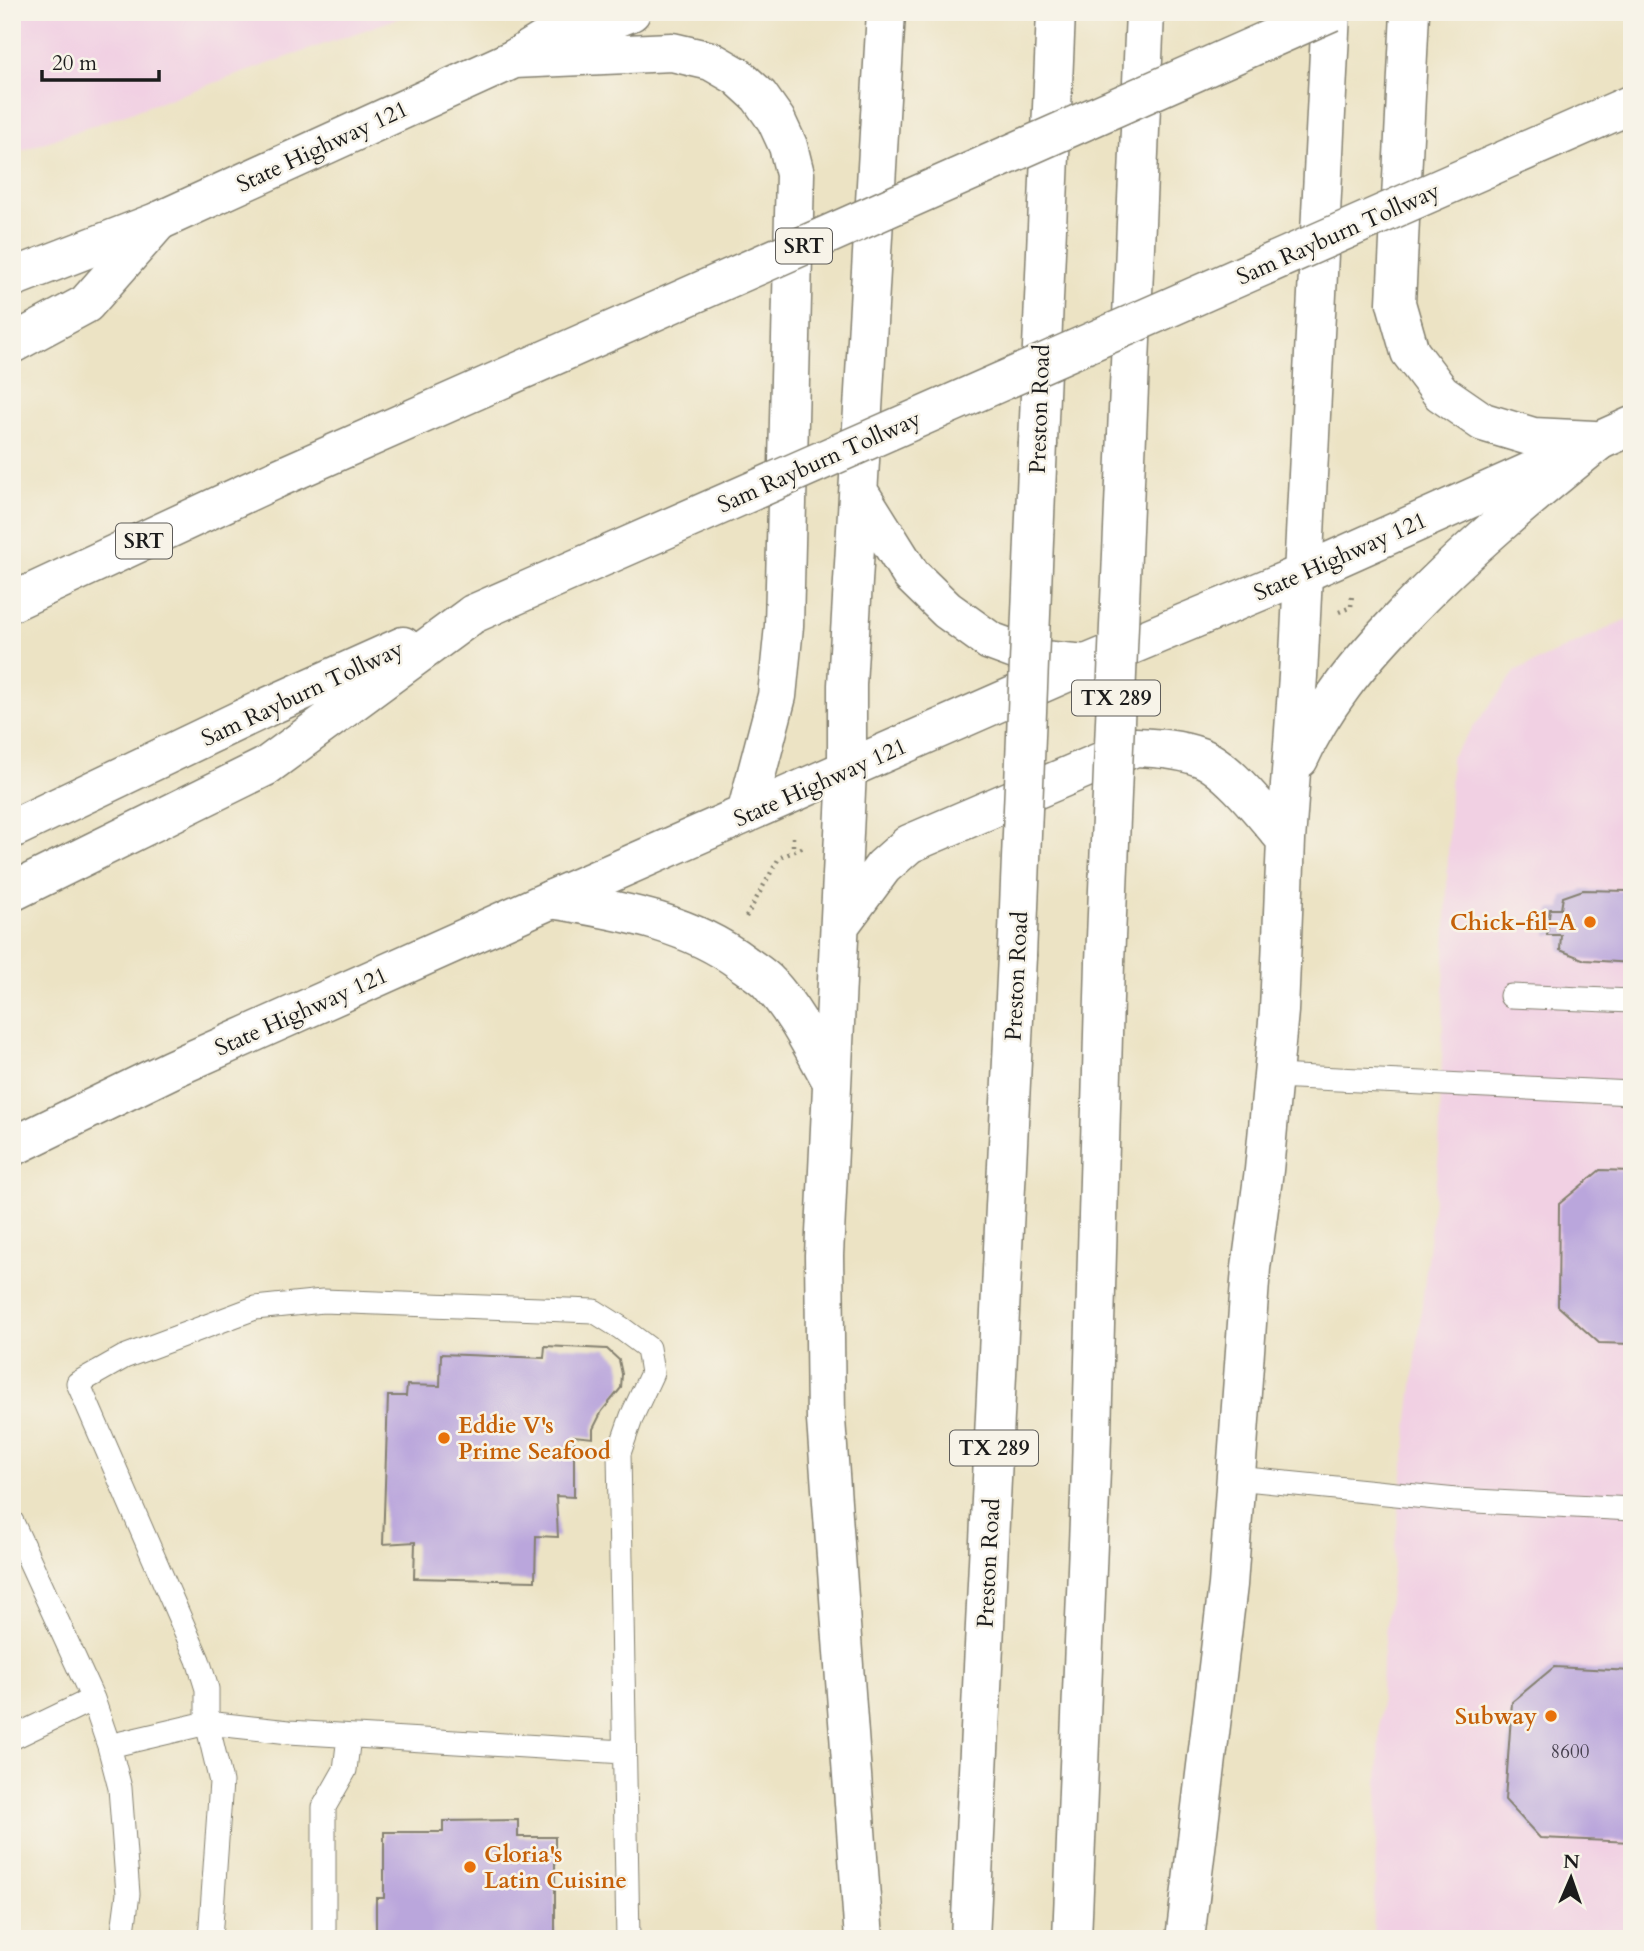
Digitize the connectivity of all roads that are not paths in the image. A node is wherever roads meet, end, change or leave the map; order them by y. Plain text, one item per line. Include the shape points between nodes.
1 (590, 12) edge
2 (631, 12) edge
3 (886, 12) edge
4 (1056, 12) edge
5 (1145, 12) edge
6 (1331, 12) edge
7 (1410, 12) edge
8 (514, 59) junction
9 (1632, 104) edge
10 (159, 221) junction
11 (12, 278) edge
12 (12, 344) edge
13 (1615, 434) edge
14 (859, 492) junction
15 (1302, 574) junction
16 (12, 602) edge
17 (473, 614) junction
18 (1086, 664) junction
19 (847, 770) junction
20 (1290, 781) junction
21 (746, 814) junction
22 (12, 829) edge
23 (1286, 840) junction
24 (12, 892) edge
25 (552, 900) junction
26 (840, 925) junction
27 (1511, 996) dead end
28 (1632, 1000) edge
29 (1274, 1076) junction
30 (832, 1082) junction
31 (1632, 1093) edge
32 (12, 1147) edge
33 (1236, 1478) junction
34 (1632, 1509) edge
35 (12, 1522) edge
36 (93, 1699) junction
37 (207, 1723) junction
38 (349, 1736) junction
39 (12, 1738) edge
40 (110, 1746) junction
41 (624, 1752) junction
42 (122, 1939) edge
43 (210, 1939) edge
44 (324, 1939) edge
45 (628, 1939) edge
46 (864, 1939) edge
47 (970, 1939) edge
48 (1072, 1939) edge
49 (1185, 1939) edge

1 - 8 main road
2 - 8 main road, State Highway 121
3 - 14 main road
4 - 47 main road, Preston Road / TX 289, bridge
5 - 48 main road, TX 289, bridge via 1105,962
6 - 15 main road
6 - 16 main road, SRT, bridge via 276,479
7 - 13 main road via 1396,303 1410,352 1441,393 1483,422 1533,436
8 - 10 main road, State Highway 121
8 - 21 main road via 672,52 711,61 759,96 788,146 795,174 783,626 777,696
9 - 17 main road, Sam Rayburn Tollway, bridge
10 - 11 main road, State Highway 121
10 - 12 main road via 86,304
13 - 15 main road, State Highway 121
13 - 20 main road via 1485,536 1371,648 1313,727
14 - 18 main road via 911,575 947,610 989,641 1042,660
14 - 19 main road via 847,685
15 - 18 main road, State Highway 121
15 - 20 main road
17 - 22 main road, Sam Rayburn Tollway
17 - 24 main road via 265,767
18 - 19 main road, State Highway 121
19 - 21 main road, State Highway 121
19 - 26 main road
20 - 23 main road
21 - 25 main road, State Highway 121
23 - 26 main road via 1238,785 1203,757 1169,748 1135,747 909,844 883,867
23 - 29 main road
25 - 30 main road via 635,914 677,927 727,951 768,982 802,1028
25 - 32 main road, State Highway 121 via 172,1069
26 - 30 main road
27 - 28 lane
29 - 31 lane
29 - 33 main road via 1251,1268
30 - 46 main road via 824,1255 826,1420
33 - 34 lane via 1456,1500
33 - 49 main road via 1228,1585
35 - 36 lane
36 - 39 lane
36 - 40 lane
37 - 38 lane
37 - 40 lane
37 - 41 lane via 207,1689 198,1660 78,1383 124,1357 255,1308 323,1301 594,1311 648,1348 652,1373 619,1453
37 - 43 lane via 220,1782
38 - 41 lane
38 - 44 lane via 345,1770 324,1807
40 - 42 lane via 120,1788 128,1894
41 - 45 lane

